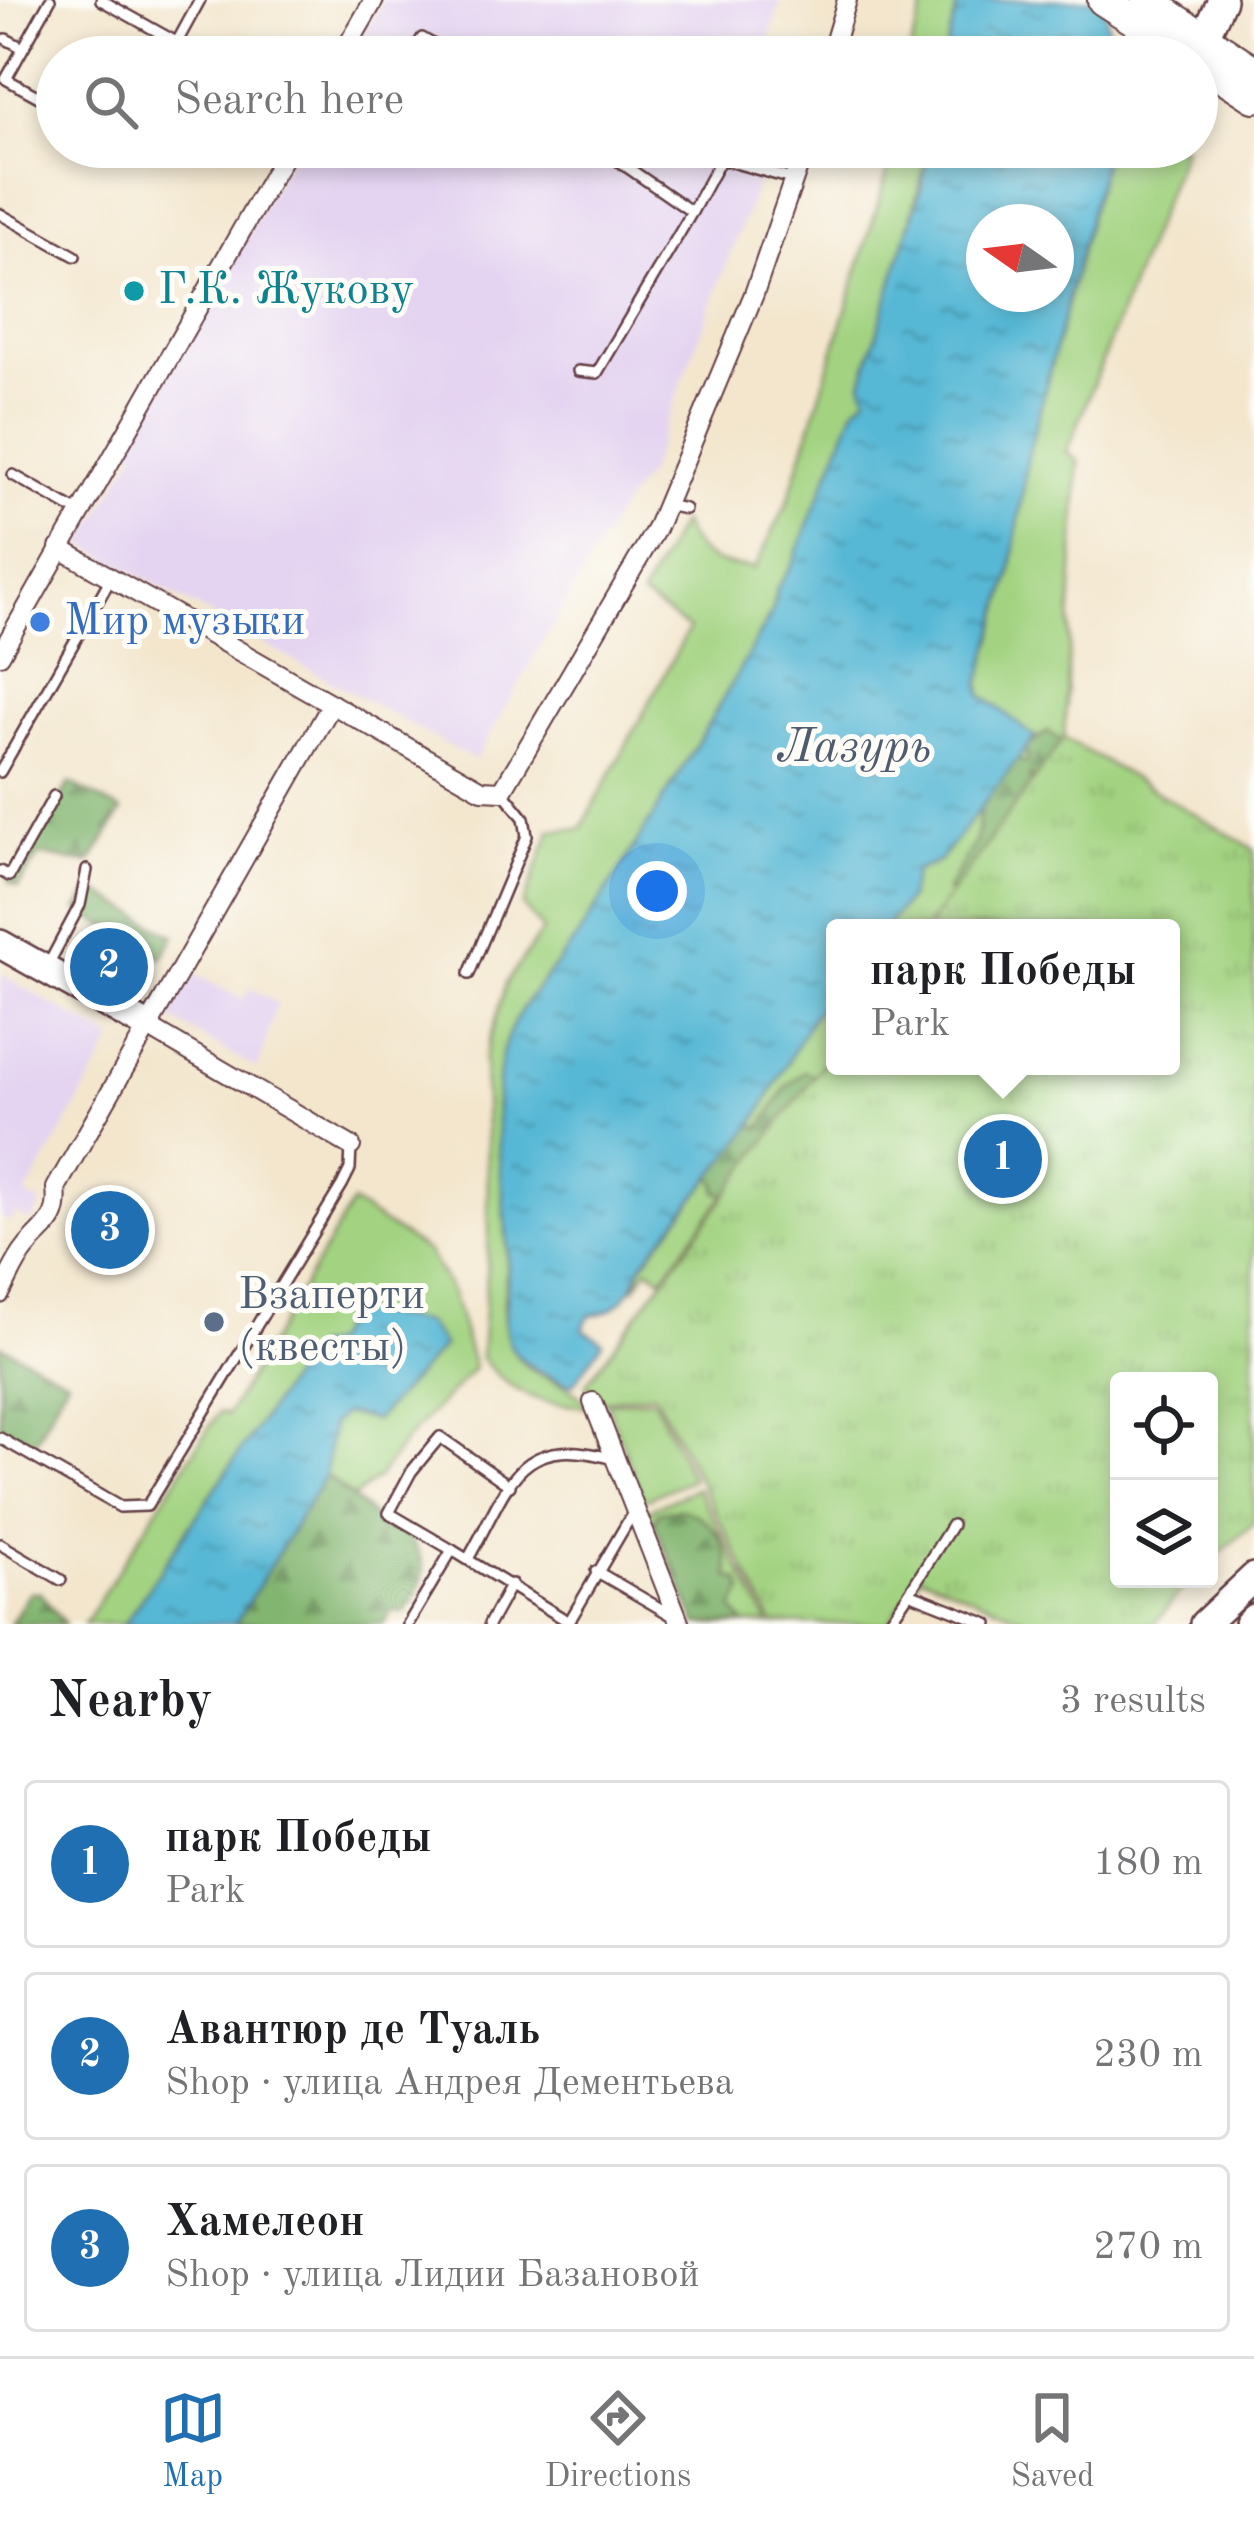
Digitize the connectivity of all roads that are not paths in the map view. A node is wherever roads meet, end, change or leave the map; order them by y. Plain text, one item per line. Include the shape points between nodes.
1 (50, 0) edge
2 (101, 0) edge
3 (200, 0) edge
4 (374, 0) edge
5 (847, 0) edge
6 (1103, 0) edge
7 (1222, 0) edge
8 (1160, 18) edge
9 (166, 36) edge
10 (180, 36) edge
11 (353, 36) edge
12 (836, 36) edge
13 (1205, 36) edge
14 (6, 39) dead end
15 (23, 48) junction
16 (1218, 60) edge
17 (1218, 69) edge
18 (1254, 71) edge
19 (36, 95) edge
20 (1254, 97) edge
21 (277, 168) edge
22 (628, 168) edge
23 (716, 168) edge
24 (753, 168) edge
25 (799, 168) edge
26 (795, 180) junction
27 (692, 212) junction
28 (0, 214) edge
29 (76, 256) dead end
30 (578, 371) dead end
31 (13, 475) dead end
32 (80, 513) junction
33 (59, 548) junction
34 (111, 578) junction
35 (0, 655) edge
36 (332, 704) junction
37 (0, 772) edge
38 (502, 791) junction
39 (54, 796) dead end
40 (87, 870) dead end
41 (0, 871) edge
42 (0, 944) edge
43 (46, 970) junction
44 (469, 974) dead end
45 (148, 1027) junction
46 (351, 1146) joint
47 (0, 1294) edge
48 (593, 1402) dead end
49 (0, 1438) edge
50 (613, 1459) junction
51 (510, 1486) junction
52 (634, 1511) junction
53 (952, 1525) dead end
54 (0, 1544) edge
55 (452, 1550) junction
56 (468, 1559) junction
57 (596, 1571) junction
58 (1254, 1577) edge
59 (61, 1580) dead end
60 (512, 1584) junction
61 (909, 1593) junction
62 (679, 1621) edge
63 (569, 1623) edge
64 (408, 1624) edge
65 (489, 1624) edge
66 (888, 1624) edge
67 (988, 1624) edge
68 (1204, 1624) edge

1 - 15 lane
2 - 9 lane
3 - 10 lane
4 - 11 street
5 - 12 street
6 - 8 main road
7 - 13 street
14 - 15 lane
15 - 19 lane via 6,79
16 - 18 main road
17 - 20 main road
21 - 32 street
22 - 27 lane
23 - 27 lane
24 - 26 lane
25 - 26 street
26 - 38 street via 675,507
27 - 30 lane via 597,374
28 - 29 lane
31 - 32 lane
32 - 33 street
33 - 34 street
33 - 35 street
34 - 36 street
34 - 37 lane
36 - 38 street via 482,790
36 - 45 street
38 - 44 lane via 524,818 527,836
39 - 41 lane via 9,876
40 - 43 lane via 80,905
42 - 43 street
43 - 45 street
45 - 46 street
45 - 47 street via 56,1188 59,1211
46 - 49 lane via 343,1185 147,1506 120,1507
48 - 50 street
50 - 51 lane via 571,1447 535,1455
50 - 52 street
51 - 55 lane via 440,1437 389,1513
51 - 56 lane
52 - 57 lane
52 - 62 street
53 - 61 lane
54 - 59 lane
55 - 56 lane
55 - 64 lane
56 - 60 lane
57 - 62 lane
57 - 63 lane
58 - 68 street
60 - 63 lane
60 - 65 lane
61 - 66 lane
61 - 67 lane

